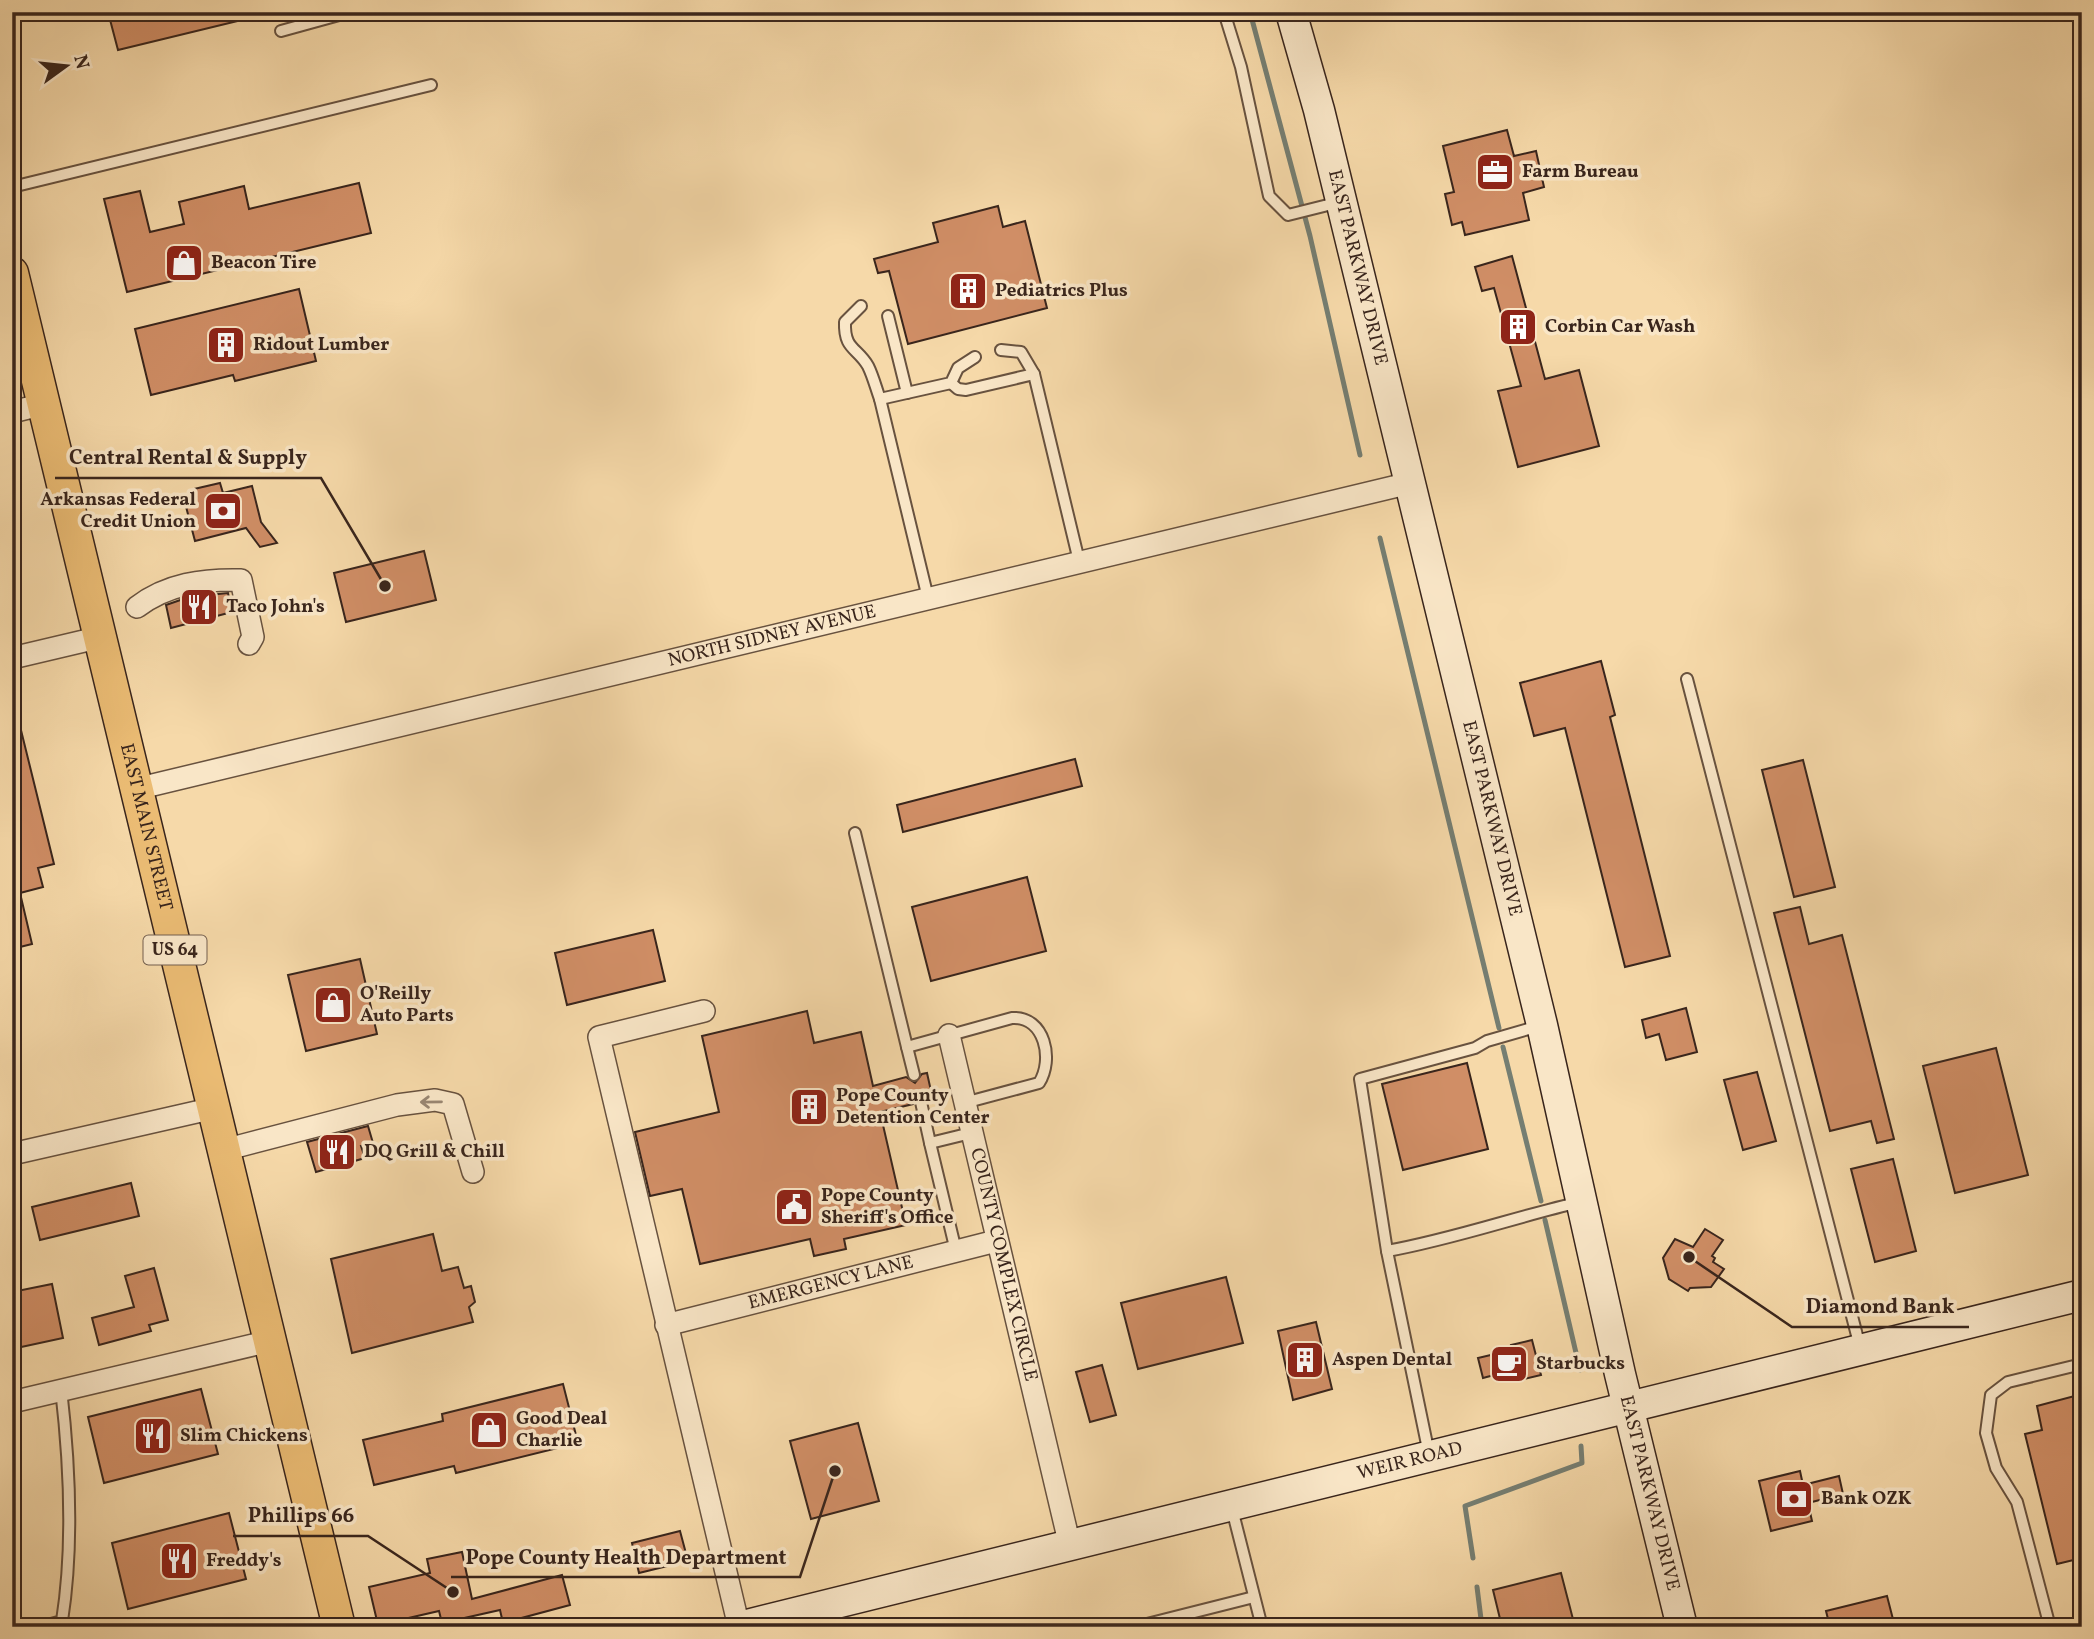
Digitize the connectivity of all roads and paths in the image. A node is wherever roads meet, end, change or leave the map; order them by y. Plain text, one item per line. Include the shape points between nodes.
1 (350, 12) edge
2 (1224, 12) edge
3 (1291, 12) edge
4 (281, 31) dead end
5 (431, 85) dead end
6 (12, 187) edge
7 (1342, 202) junction
8 (12, 273) edge
9 (861, 306) dead end
10 (888, 316) dead end
11 (1001, 350) dead end
12 (975, 357) dead end
13 (1034, 374) junction
14 (951, 383) junction
15 (907, 393) junction
16 (880, 399) junction
17 (44, 404) junction
18 (12, 412) edge
19 (1409, 483) junction
20 (1079, 561) junction
21 (928, 598) junction
22 (137, 607) dead end
23 (101, 636) junction
24 (249, 644) dead end
25 (12, 658) edge
26 (1687, 679) dead end
27 (136, 789) junction
28 (855, 832) dead end
29 (704, 1011) dead end
30 (1542, 1025) junction
31 (949, 1035) junction
32 (907, 1047) junction
33 (914, 1075) dead end
34 (921, 1102) dead end
35 (964, 1103) junction
36 (214, 1108) junction
37 (971, 1133) junction
38 (930, 1143) junction
39 (224, 1150) junction
40 (12, 1154) edge
41 (473, 1172) dead end
42 (1582, 1201) junction
43 (996, 1241) junction
44 (956, 1251) junction
45 (1387, 1251) junction
46 (2082, 1295) edge
47 (666, 1325) junction
48 (270, 1341) junction
49 (1860, 1349) junction
50 (2082, 1364) edge
51 (61, 1390) junction
52 (12, 1402) edge
53 (1629, 1407) junction
54 (1430, 1458) junction
55 (1231, 1506) junction
56 (1070, 1546) junction
57 (1254, 1597) junction
58 (40, 1627) edge
59 (339, 1627) edge
60 (739, 1627) edge
61 (1135, 1627) edge
62 (1262, 1627) edge
63 (1682, 1627) edge
64 (2050, 1627) edge

1 - 4 lane
2 - 7 lane via 1269,196 1288,215
3 - 7 main road, EAST PARKWAY DRIVE
5 - 6 lane
7 - 19 main road, EAST PARKWAY DRIVE
8 - 17 main road, EAST MAIN STREET / US 64
9 - 16 lane via 845,323 845,334 853,352 867,365
10 - 15 lane
11 - 13 lane via 1021,352
12 - 14 lane via 958,368
13 - 14 lane via 966,390
13 - 20 lane
14 - 15 lane
15 - 16 lane
16 - 21 lane
17 - 18 street
17 - 23 main road, EAST MAIN STREET / US 64
19 - 20 street, NORTH SIDNEY AVENUE
19 - 30 main road, EAST PARKWAY DRIVE
20 - 21 street, NORTH SIDNEY AVENUE
21 - 27 street, NORTH SIDNEY AVENUE
22 - 24 street via 156,593 195,582 241,580 253,637
23 - 25 street
23 - 27 main road, EAST MAIN STREET / US 64
26 - 49 lane
27 - 36 main road, EAST MAIN STREET / US 64
28 - 32 lane
29 - 47 street via 599,1037
30 - 42 main road, EAST PARKWAY DRIVE
30 - 45 lane via 1360,1079
31 - 32 lane
31 - 35 street, COUNTY COMPLEX CIRCLE
31 - 35 lane via 1024,1017 1040,1031 1047,1061 1039,1083
32 - 33 lane
34 - 38 lane
35 - 37 street, COUNTY COMPLEX CIRCLE
36 - 39 main road, EAST MAIN STREET / US 64
36 - 40 street
37 - 38 lane
37 - 43 street, COUNTY COMPLEX CIRCLE
38 - 44 lane
41 -> 39 street via 453,1104 435,1100 397,1105
39 - 48 main road, EAST MAIN STREET / US 64
42 - 45 lane via 1445,1240
42 - 53 main road, EAST PARKWAY DRIVE
43 - 44 street, EMERGENCY LANE
43 - 56 street, COUNTY COMPLEX CIRCLE
44 - 47 street, EMERGENCY LANE
45 - 54 lane
46 - 49 main road, WEIR ROAD
47 - 60 street
48 - 51 street
48 - 59 main road, EAST MAIN STREET / US 64
49 - 53 main road, WEIR ROAD
50 - 64 lane via 2008,1382 1991,1395 1986,1433 1997,1468 2017,1502
51 - 52 street
51 - 58 lane via 70,1467 66,1596 62,1621
53 - 54 main road, WEIR ROAD
53 - 63 main road, EAST PARKWAY DRIVE
54 - 55 main road, WEIR ROAD
55 - 56 main road, WEIR ROAD
55 - 57 lane
56 - 60 main road, WEIR ROAD
57 - 61 lane
57 - 62 lane

